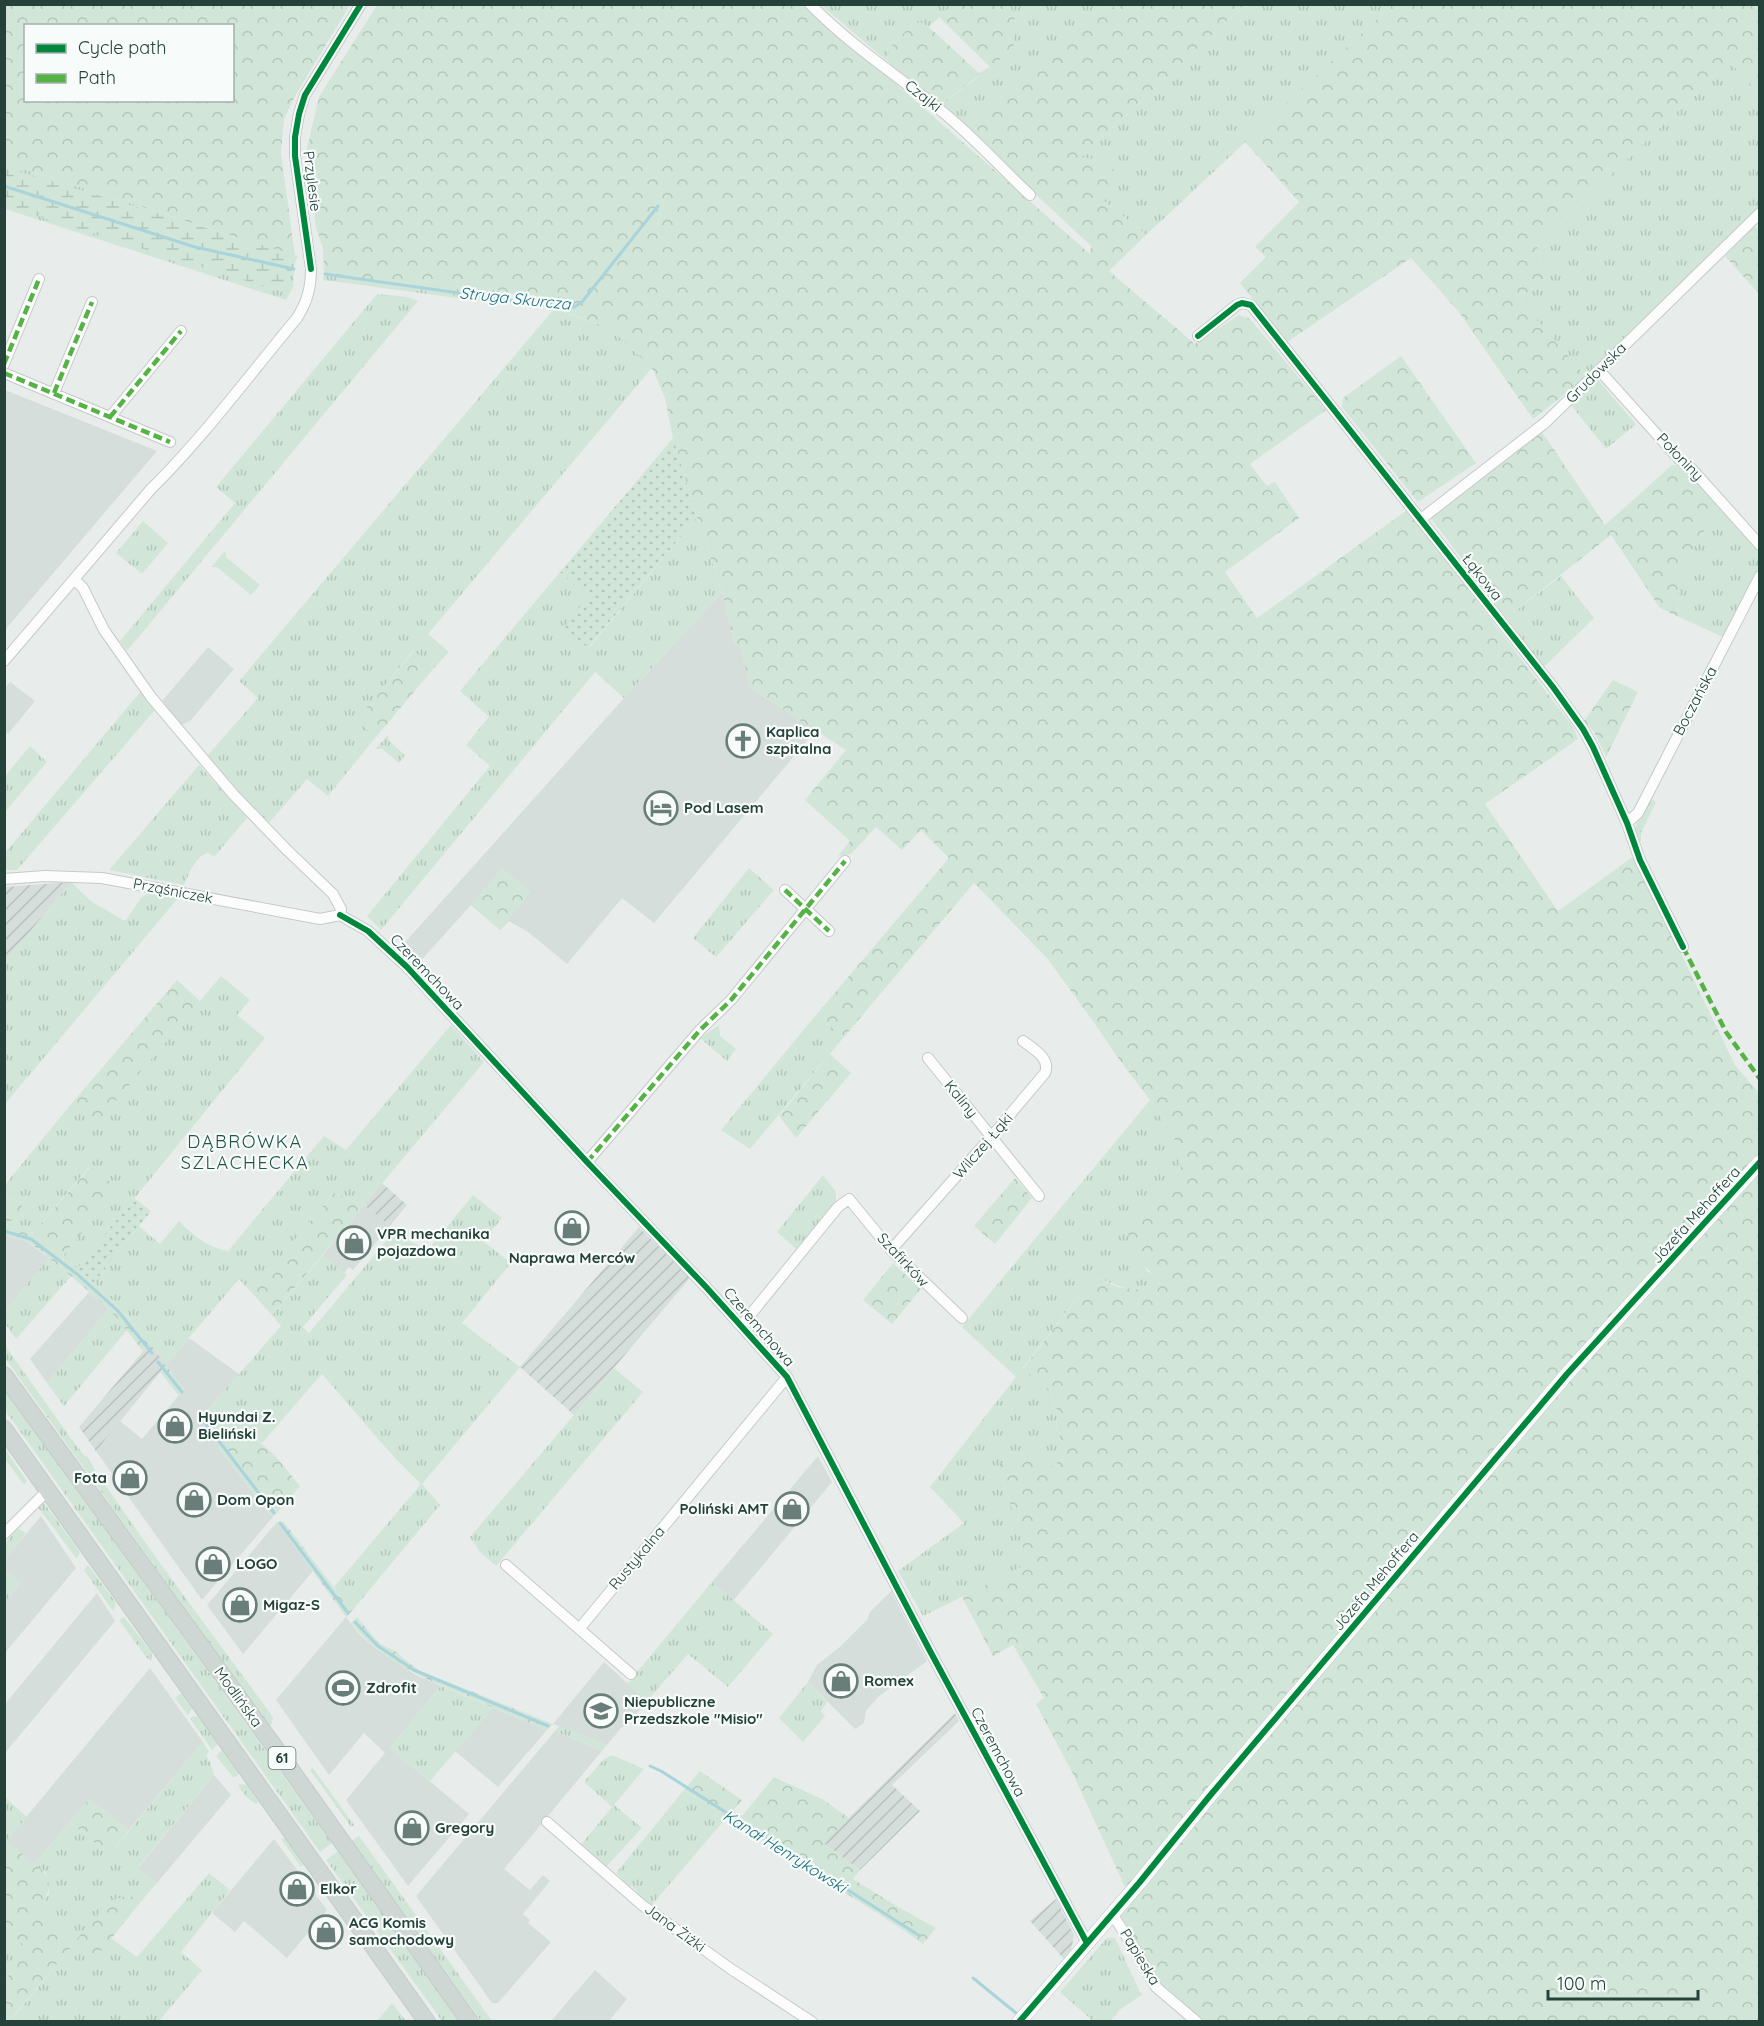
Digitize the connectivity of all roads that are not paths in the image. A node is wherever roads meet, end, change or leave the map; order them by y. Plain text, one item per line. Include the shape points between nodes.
1 (361, 4) edge
2 (810, 4) edge
3 (1030, 195) dead end
4 (1760, 213) edge
5 (39, 279) dead end
6 (92, 302) dead end
7 (181, 331) dead end
8 (1198, 336) dead end
9 (4, 364) edge
10 (1599, 370) junction
11 (4, 373) edge
12 (54, 393) junction
13 (110, 417) junction
14 (170, 442) dead end
15 (1420, 519) junction
16 (1760, 545) edge
17 (1760, 576) edge
18 (74, 579) junction
19 (4, 661) edge
20 (1627, 822) junction
21 (845, 861) dead end
22 (4, 879) edge
23 (785, 890) dead end
24 (806, 908) junction
25 (340, 915) junction
26 (829, 931) dead end
27 (1683, 947) dead end
28 (1023, 1041) dead end
29 (928, 1058) dead end
30 (991, 1137) junction
31 (587, 1162) junction
32 (1760, 1162) edge
33 (1039, 1196) dead end
34 (891, 1250) junction
35 (962, 1318) dead end
36 (742, 1325) junction
37 (4, 1375) edge
38 (787, 1377) junction
39 (4, 1429) edge
40 (48, 1490) junction
41 (4, 1534) edge
42 (506, 1565) dead end
43 (580, 1628) junction
44 (631, 1674) dead end
45 (547, 1822) dead end
46 (1112, 1914) junction
47 (1087, 1943) junction
48 (427, 2022) edge
49 (470, 2022) edge
50 (812, 2022) edge
51 (1019, 2022) edge
52 (1197, 2022) edge

1 - 18 street, Przylesie via 305,95 299,114 295,156 311,269 306,304 208,425
2 - 3 street, Czajki via 961,128
4 - 10 street, Grudowska
5 - 9 street
6 - 12 street
7 - 13 street
8 - 15 street, Łąkowa via 1237,305 1251,305
10 - 15 street, Grudowska via 1546,422
10 - 16 street, Połoniny
11 - 12 street
12 - 13 street
13 - 14 street
15 - 20 street, Łąkowa via 1583,729
17 - 20 street, Boczańska via 1638,813
18 - 19 street, Przylesie
18 - 25 street via 151,697 233,794 333,894
20 - 27 street, Łąkowa via 1640,860
21 - 24 street
22 - 25 street, Prząśniczek via 102,878 320,919
23 - 24 street
24 - 26 street
24 - 31 street via 731,1000 700,1030
25 - 31 street, Czeremchowa via 375,936 407,967
28 - 30 street, Wilczej Łąki via 1041,1056 1047,1067 1045,1073
29 - 30 street, Kaliny
30 - 33 street, Kaliny
30 - 34 street, Wilczej Łąki
31 - 36 street, Czeremchowa
32 - 46 street, Józefa Mehoffera via 1567,1374
34 - 35 street, Szafirków
34 - 36 street, Szafirków via 849,1199 838,1207
36 - 38 street, Czeremchowa
37 - 49 main road, Modlińska / 61
38 - 43 street, Rustykalna
38 - 47 street, Czeremchowa
39 - 40 main road, 61
40 - 41 street
40 - 48 main road, 61
42 - 43 street
43 - 44 street
45 - 50 street, Jana Żiżki via 642,1905
46 - 47 street, Józefa Mehoffera
46 - 52 street, Papieska via 1156,1987
47 - 51 street, Józefa Mehoffera

